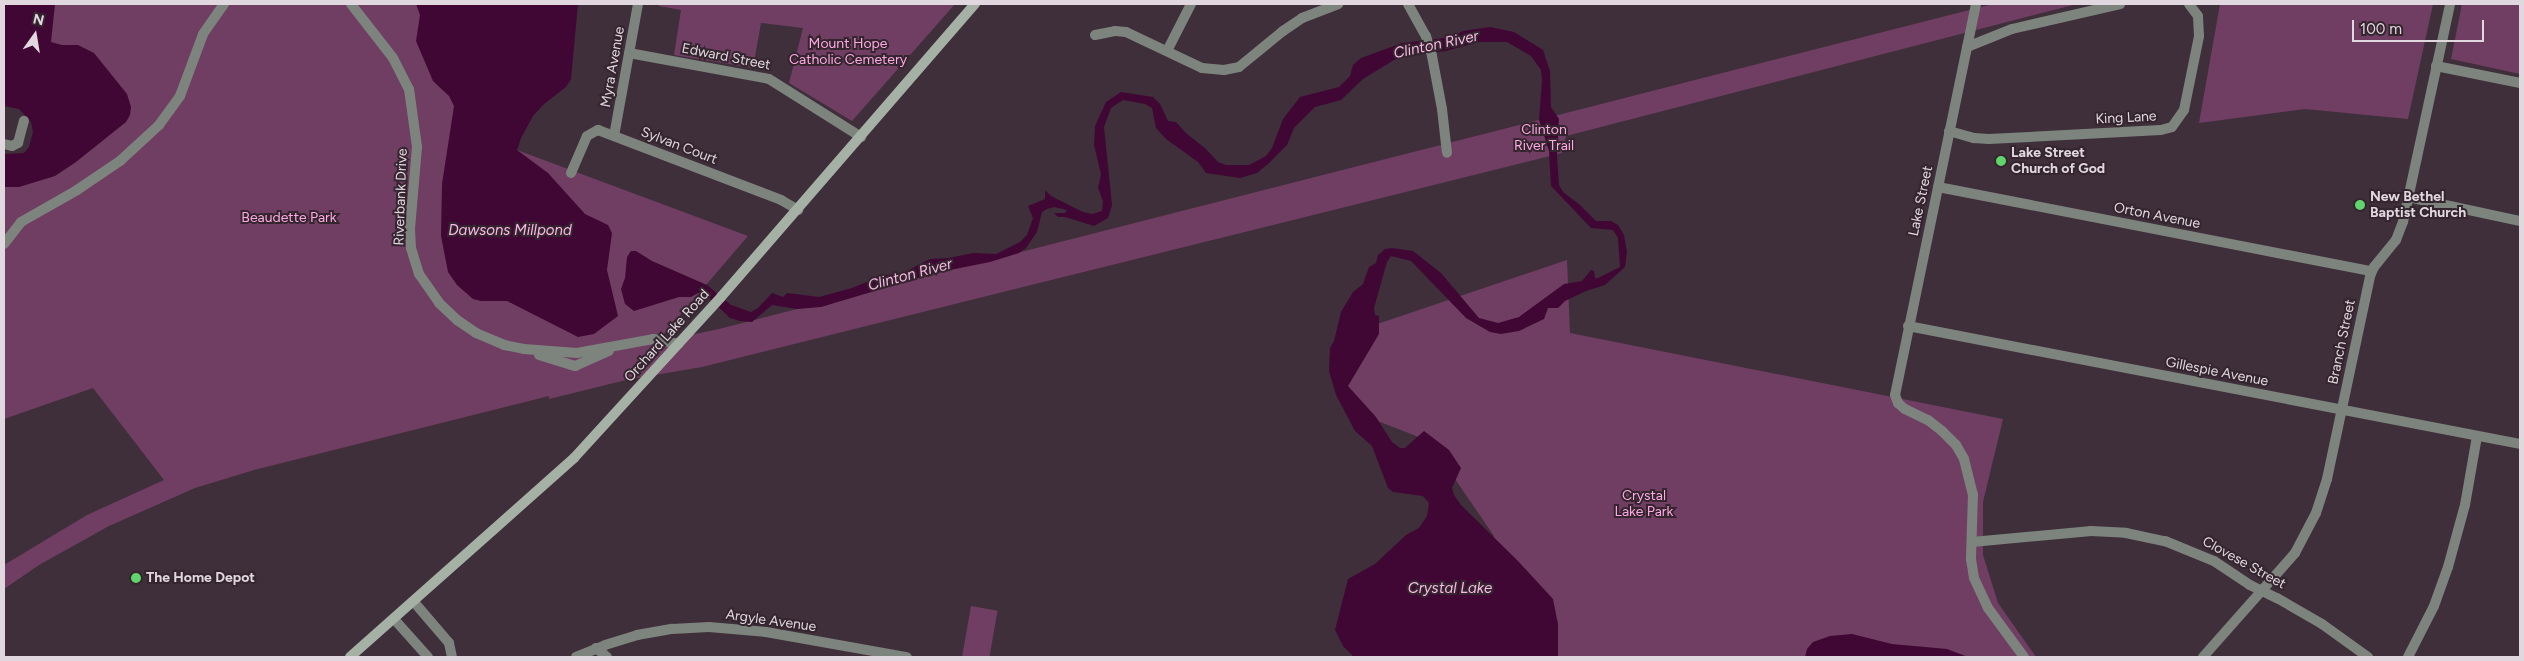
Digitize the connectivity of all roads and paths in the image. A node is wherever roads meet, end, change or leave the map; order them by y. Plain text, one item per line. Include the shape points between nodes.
1 (224, 4) edge
2 (351, 4) edge
3 (638, 4) edge
4 (975, 4) edge
5 (1192, 4) edge
6 (1337, 4) edge
7 (1408, 4) edge
8 (1976, 4) edge
9 (2120, 4) edge
10 (2189, 4) edge
11 (2450, 4) edge
12 (1095, 36) dead end
13 (1967, 47) junction
14 (1167, 51) junction
15 (629, 53) junction
16 (2436, 66) junction
17 (2520, 84) edge
18 (24, 121) dead end
19 (1949, 131) junction
20 (614, 136) junction
21 (861, 137) junction
22 (4, 144) edge
23 (1447, 153) dead end
24 (572, 173) dead end
25 (1938, 187) junction
26 (2408, 197) junction
27 (798, 210) junction
28 (2520, 221) edge
29 (4, 244) edge
30 (2372, 272) junction
31 (1908, 326) junction
32 (679, 344) junction
33 (2341, 410) junction
34 (2477, 436) junction
35 (2520, 444) edge
36 (1972, 542) junction
37 (2262, 591) junction
38 (414, 602) junction
39 (394, 619) junction
40 (596, 648) junction
41 (350, 657) edge
42 (428, 657) edge
43 (452, 657) edge
44 (576, 657) edge
45 (607, 657) edge
46 (907, 657) edge
47 (2024, 657) edge
48 (2203, 657) edge
49 (2368, 657) edge
50 (2408, 657) edge

1 - 29 street via 212,17 180,96 159,126 114,165 20,222
2 - 32 street, Riverbank Drive via 393,58 410,94 417,158 410,239 419,274 439,303 462,324 494,342 524,350 577,353 653,339
3 - 15 street, Myra Avenue
4 - 21 main road, Orchard Lake Road
5 - 14 street
6 - 14 street via 1292,24 1250,59 1232,69 1202,68
7 - 23 street via 1426,36 1432,56
8 - 13 street, Lake Street
9 - 13 street via 2012,28
10 - 19 street, King Lane via 2198,16 2199,36 2184,110 2172,127 1989,139
11 - 16 street, Branch Street
12 - 14 street via 1126,32
13 - 19 street, Lake Street
15 - 20 street, Myra Avenue
15 - 21 street, Edward Street via 769,78
16 - 17 street
16 - 26 street, Branch Street
18 - 22 street via 18,142 12,146
19 - 25 street, Lake Street
20 - 24 street, Sylvan Court via 598,130 590,133
20 - 27 street, Sylvan Court via 781,200
21 - 27 main road, Orchard Lake Road
25 - 30 street, Orton Avenue
25 - 31 street, Lake Street
26 - 28 street
26 - 30 street, Branch Street via 2396,240
27 - 32 main road, Orchard Lake Road
30 - 33 street, Branch Street
31 - 33 street, Gillespie Avenue
31 - 36 street, Lake Street via 1895,392 1898,403 1935,425 1962,454 1973,488
32 - 38 main road, Orchard Lake Road via 567,465
33 - 34 street, Gillespie Avenue
33 - 37 street, Branch Street via 2327,480 2316,513 2295,553
34 - 35 street, Gillespie Avenue
34 - 50 street via 2454,550 2434,606
36 - 37 street, Clovese Street via 2091,531 2136,534 2195,552
36 - 47 street via 1972,565 1979,591
37 - 48 street, Branch Street
37 - 49 street, Clovese Street via 2322,624
38 - 39 main road, Orchard Lake Road
38 - 43 street via 449,642
39 - 41 main road, Orchard Lake Road
39 - 42 street
40 - 44 street, Argyle Avenue
40 - 45 street
40 - 46 street, Argyle Avenue via 660,631 722,627

